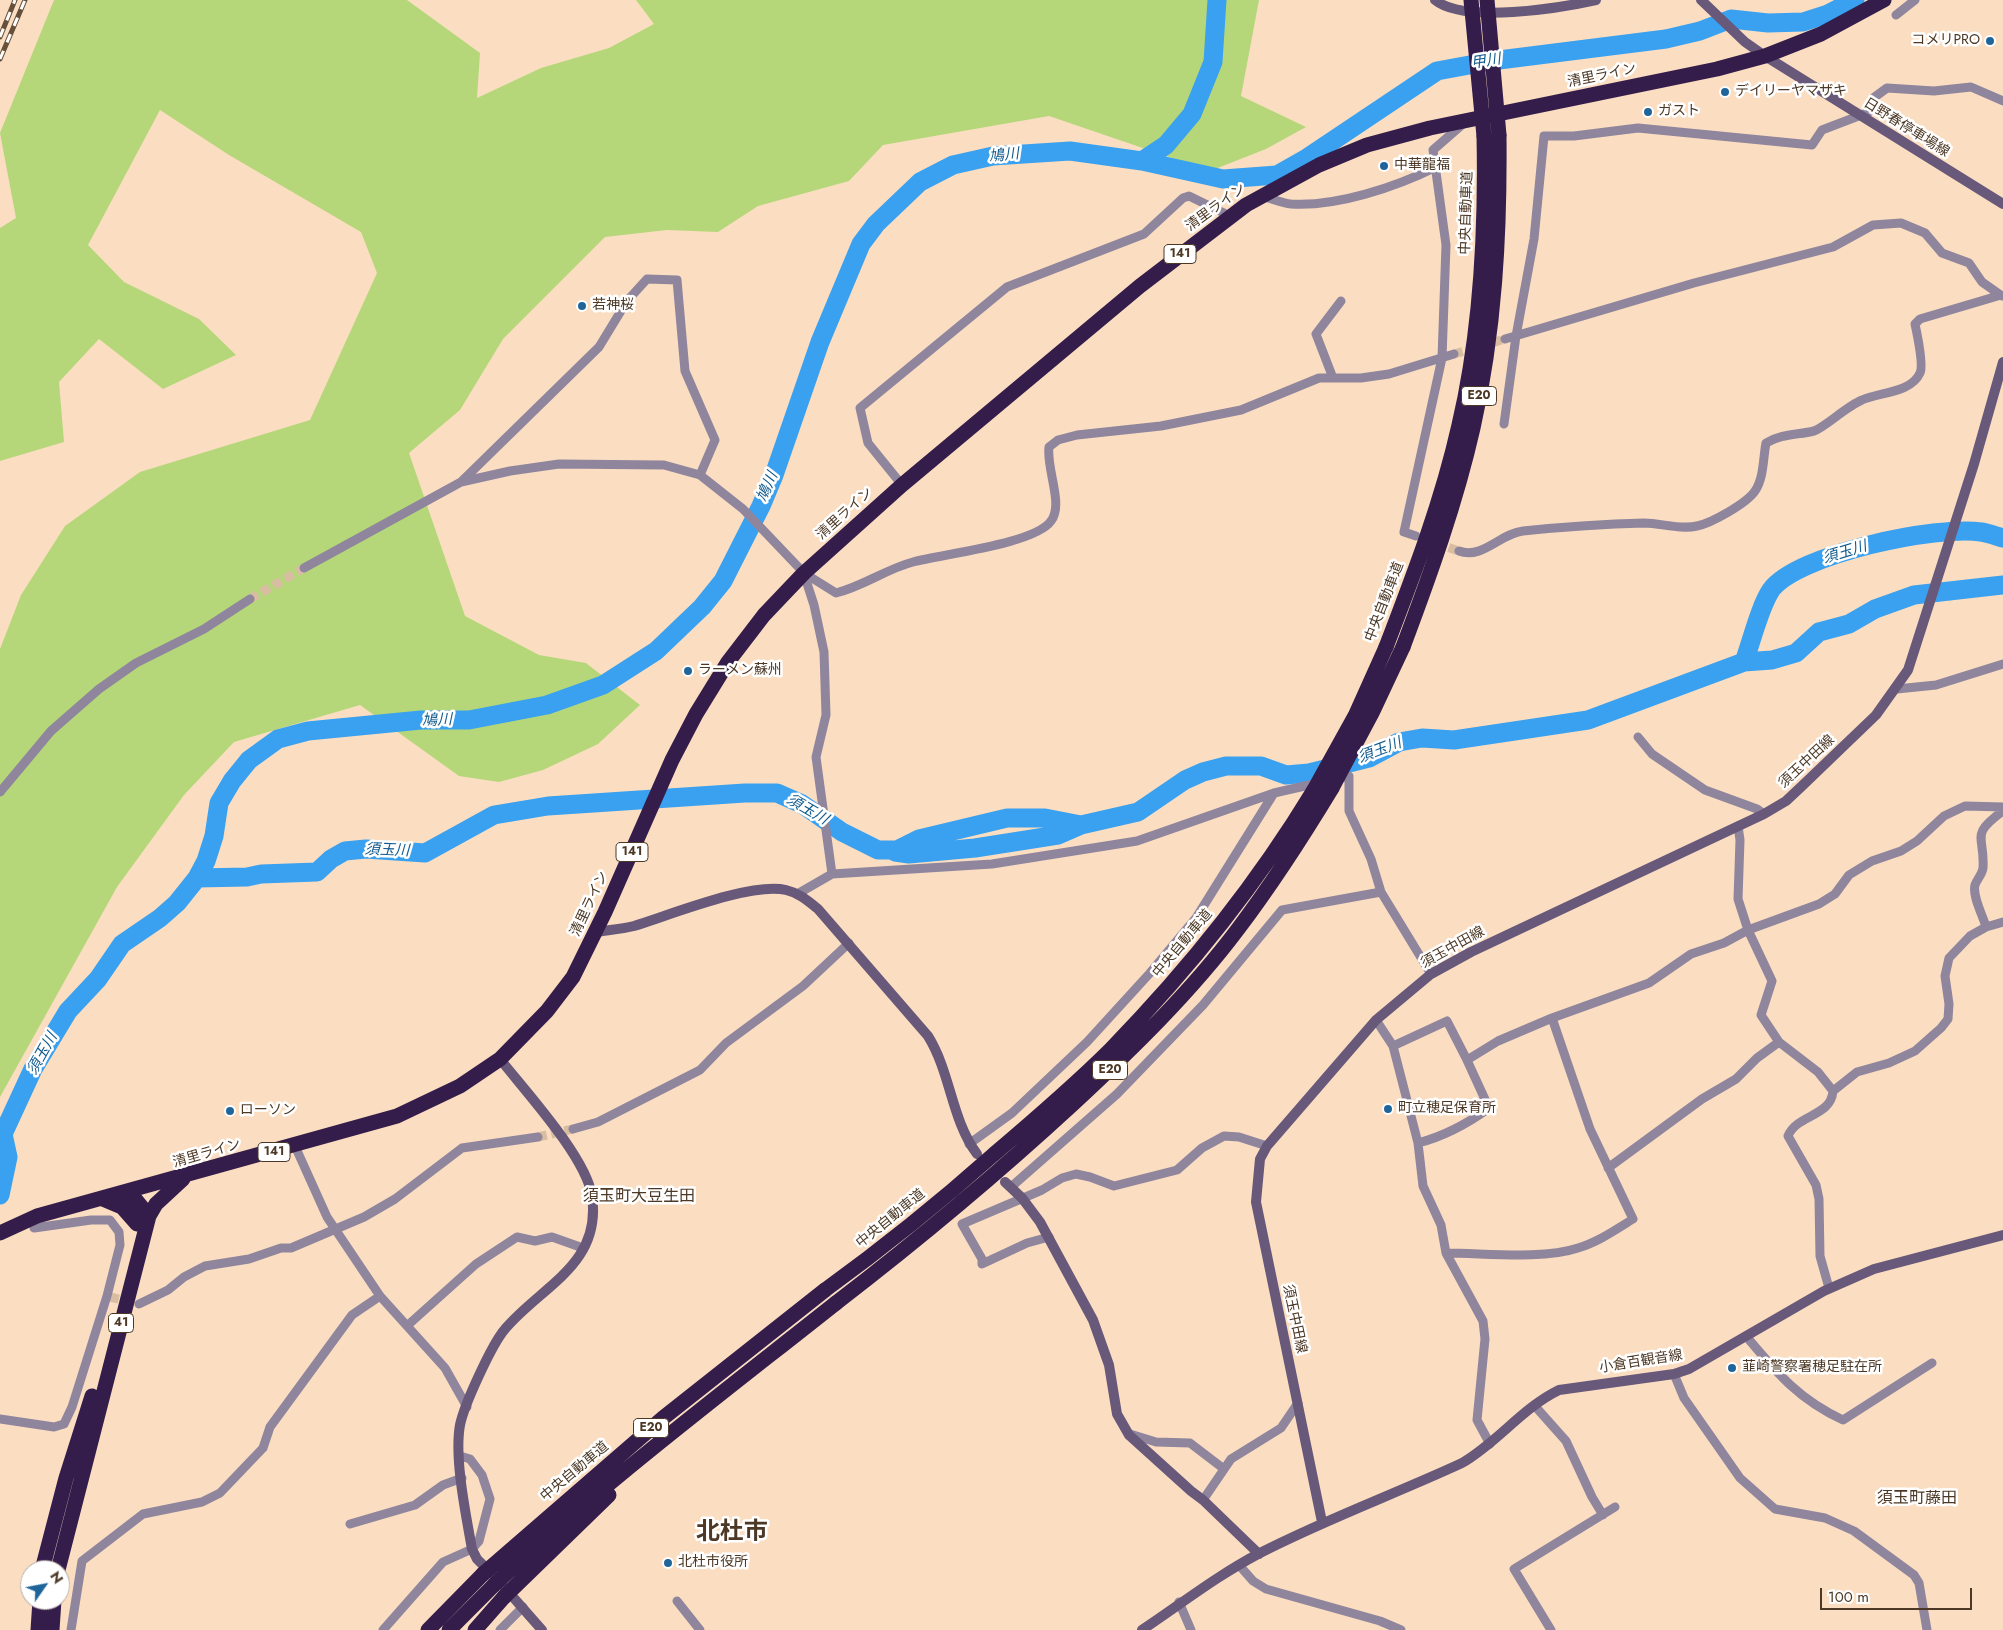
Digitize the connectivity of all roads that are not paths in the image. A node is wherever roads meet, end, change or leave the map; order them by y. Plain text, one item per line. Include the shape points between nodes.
1 (1434, 0) edge
2 (1472, 0) edge
3 (1487, 0) edge
4 (1596, 0) edge
5 (1884, 0) edge
6 (1915, 0) edge
7 (1702, 1) edge
8 (1896, 15) dead end
9 (1765, 56) junction
10 (2003, 100) edge
11 (1860, 116) junction
12 (1466, 121) junction
13 (1436, 167) junction
14 (1262, 196) junction
15 (2003, 204) edge
16 (1230, 216) junction
17 (2002, 295) edge
18 (1341, 301) dead end
19 (1516, 336) junction
20 (1505, 339) tunnel mouth
21 (1454, 354) tunnel mouth
22 (1442, 358) junction
23 (2003, 362) edge
24 (1334, 378) junction
25 (1504, 424) dead end
26 (700, 475) junction
27 (460, 482) junction
28 (902, 485) junction
29 (1416, 536) dead end
30 (1459, 551) tunnel mouth
31 (304, 568) tunnel mouth
32 (804, 573) junction
33 (250, 599) tunnel mouth
34 (2003, 664) edge
35 (1897, 689) junction
36 (1638, 737) dead end
37 (0, 792) edge
38 (1274, 793) junction
39 (2003, 809) edge
40 (1764, 814) junction
41 (1738, 826) junction
42 (832, 874) junction
43 (1381, 892) junction
44 (799, 894) junction
45 (2003, 922) edge
46 (1986, 927) junction
47 (1748, 930) junction
48 (596, 932) junction
49 (849, 943) junction
50 (1431, 974) junction
51 (1552, 1018) junction
52 (1376, 1020) junction
53 (1779, 1042) junction
54 (1393, 1046) junction
55 (500, 1059) junction
56 (1467, 1060) junction
57 (1834, 1091) junction
58 (573, 1129) tunnel mouth
59 (538, 1137) tunnel mouth
60 (1418, 1143) junction
61 (969, 1144) junction
62 (295, 1146) junction
63 (1267, 1146) junction
64 (977, 1154) dead end
65 (1608, 1168) junction
66 (186, 1177) junction
67 (162, 1183) junction
68 (1008, 1185) joint
69 (123, 1194) junction
70 (1022, 1198) junction
71 (103, 1199) junction
72 (143, 1216) junction
73 (36, 1222) junction
74 (334, 1229) junction
75 (0, 1233) edge
76 (2003, 1235) edge
77 (1049, 1237) junction
78 (583, 1248) junction
79 (1446, 1252) junction
80 (1829, 1288) junction
81 (380, 1296) junction
82 (139, 1304) tunnel mouth
83 (408, 1326) junction
84 (1746, 1336) junction
85 (1932, 1363) dead end
86 (1674, 1374) junction
87 (1298, 1403) junction
88 (1534, 1405) junction
89 (467, 1407) junction
90 (0, 1419) edge
91 (672, 1432) junction
92 (1127, 1432) junction
93 (1490, 1444) junction
94 (460, 1456) junction
95 (1224, 1469) junction
96 (462, 1478) junction
97 (73, 1481) junction
98 (1203, 1500) junction
99 (1615, 1507) dead end
100 (1603, 1515) junction
101 (1322, 1522) junction
102 (350, 1524) dead end
103 (472, 1549) junction
104 (1259, 1554) junction
105 (45, 1560) edge
106 (60, 1560) edge
107 (1239, 1565) junction
108 (677, 1602) dead end
109 (1179, 1602) junction
110 (524, 1607) junction
111 (39, 1610) edge
112 (53, 1610) edge
113 (38, 1630) edge
114 (52, 1630) edge
115 (71, 1630) edge
116 (383, 1630) edge
117 (428, 1630) edge
118 (449, 1630) edge
119 (475, 1630) edge
120 (500, 1630) edge
121 (542, 1630) edge
122 (700, 1630) edge
123 (1142, 1630) edge
124 (1192, 1630) edge
125 (1401, 1630) edge
126 (1551, 1630) edge
127 (1927, 1630) edge

1 - 4 main road via 1452,10 1484,13 1523,11
2 - 117 highway, 中央自動車道 / E20, bridge via 1484,136 1485,187 1476,318 1460,424 1427,537 1386,647 1356,716 1314,790 1226,919 1175,981 1110,1049 971,1175 879,1251 663,1418 483,1574
3 - 91 highway, E20, bridge via 1499,135 1497,259 1492,317 1475,419 1453,506 1403,648 1332,788 1275,878 1237,930 1122,1059 981,1186
5 - 9 highway, 清里ライン / 141 via 1821,34
6 - 8 street
7 - 9 main road, 日野春停車場線
9 - 11 main road, 日野春停車場線
9 - 12 highway, 清里ライン / 141 via 1717,69
10 - 11 street via 1971,87 1934,91 1887,88 1872,99 1869,112
11 - 15 main road, 日野春停車場線
11 - 19 street via 1822,130 1812,145 1638,128 1574,136 1544,136 1534,239
12 - 13 street via 1433,150
12 - 14 highway, 清里ライン / 141 via 1367,145 1319,165
13 - 14 street via 1404,183 1318,204 1289,204
13 - 22 street via 1446,245
14 - 16 highway, 清里ライン / 141
16 - 28 highway, 清里ライン / 141 via 1132,292
16 - 28 street via 1189,196 1144,234 1007,287 860,408 868,443
17 - 19 street via 1982,282 1969,263 1942,253 1925,233 1901,223 1873,226 1833,246
17 - 30 street via 1920,318 1915,324 1921,370 1916,380 1864,399 1816,430 1776,437 1766,443 1760,481 1754,492 1744,502 1711,520 1697,526 1646,523 1520,531 1481,550
18 - 24 street via 1316,334
19 - 20 street
19 - 25 street
21 - 22 street
22 - 24 street via 1389,374
22 - 29 street via 1404,532
23 - 35 main road, 須玉中田線 via 1914,655
24 - 32 street via 1319,378 1241,410 1161,426 1058,440 1048,447 1047,457 1056,512 1043,529 989,546 914,561 890,569 854,589 836,593
26 - 27 street via 664,465 559,464
26 - 27 street via 715,440 685,370 677,280 647,279 627,301 599,347
26 - 32 street via 743,509
27 - 31 street
28 - 32 highway, 清里ライン / 141
32 - 42 street via 824,652 826,715 816,757
32 - 48 highway, 清里ライン / 141 via 764,615 728,662 696,714
33 - 37 street via 204,628 136,663 99,689 51,731
34 - 35 street via 1936,685
35 - 40 main road, 須玉中田線 via 1876,715 1802,786 1786,801
36 - 40 street via 1652,754 1705,790 1757,808
38 - 42 street via 1138,841 992,864
38 - 43 street via 1349,776 1349,811 1372,859
38 - 61 street via 1196,918 1150,974 1087,1042 1019,1106
39 - 46 street via 1984,827 1979,839 1983,868 1975,893
39 - 47 street via 1965,806 1944,816 1901,851 1872,861 1849,875 1830,899
40 - 41 main road, 須玉中田線
41 - 47 street via 1738,899
41 - 50 main road, 須玉中田線
42 - 44 street
43 - 50 street
43 - 68 street via 1282,910 1203,1005 1117,1094
44 - 48 main road via 766,888 744,892 631,926
44 - 49 main road via 818,909
45 - 46 street
46 - 57 street via 1970,936 1949,958 1945,976 1948,1019 1941,1028 1915,1051 1857,1072
47 - 51 street via 1724,943 1691,954 1649,983
47 - 53 street via 1772,981 1761,1015
48 - 55 highway, 清里ライン / 141 via 573,977 547,1012
49 - 58 street via 803,986 726,1043 700,1070 598,1122
49 - 61 main road via 938,1052
50 - 52 main road, 須玉中田線
51 - 56 street via 1498,1041
51 - 65 street via 1590,1129
52 - 54 street
52 - 63 main road, 須玉中田線
53 - 57 street via 1818,1072
53 - 65 street via 1736,1078
54 - 56 street via 1447,1021
54 - 60 street
55 - 62 highway, 清里ライン / 141 via 460,1086 397,1116
55 - 78 main road via 581,1164 592,1196 593,1211
56 - 60 street via 1489,1108 1470,1122
57 - 80 street via 1833,1100 1826,1108 1792,1128 1788,1136 1816,1185 1820,1256
59 - 74 street via 462,1148 395,1199
60 - 79 street via 1424,1186 1441,1225
61 - 64 main road
62 - 66 highway, 清里ライン / 141
62 - 74 street via 310,1185
63 - 70 street via 1224,1136 1202,1148 1177,1170 1114,1186 1076,1174
63 - 87 main road, 須玉中田線 via 1260,1159 1256,1202
65 - 79 street via 1633,1219 1602,1239 1554,1254
66 - 67 highway, 清里ライン / 141
66 - 72 highway, 41
67 - 69 highway, 清里ライン / 141
67 - 72 highway, 41
68 - 70 main road
69 - 71 highway, 清里ライン / 141
69 - 72 highway via 136,1200
70 - 77 main road
70 - 77 street via 962,1224 982,1264 1027,1243
71 - 72 highway
71 - 73 highway, 清里ライン / 141
72 - 97 highway, 41 via 100,1368
73 - 75 highway, 清里ライン / 141
73 - 90 street via 110,1220 116,1225 120,1245 109,1297 64,1424 54,1428
74 - 81 street
74 - 82 street via 291,1248 205,1266
76 - 80 main road, 小倉百観音線 via 1874,1269
77 - 92 main road via 1093,1320 1109,1365 1118,1414
78 - 83 street via 552,1237 535,1241 517,1237 476,1264
78 - 89 main road via 565,1276 513,1320 500,1336
79 - 93 street via 1483,1321 1485,1339 1477,1420
80 - 84 main road, 小倉百観音線
81 - 83 street
81 - 115 street via 352,1315 270,1427 263,1448 220,1493 202,1502 143,1514 82,1561
83 - 89 street via 445,1368
84 - 85 street via 1781,1378 1822,1410 1842,1420
84 - 86 main road, 小倉百観音線 via 1703,1363
86 - 88 main road, 小倉百観音線 via 1573,1386 1552,1393
86 - 127 street via 1684,1398 1740,1478 1775,1509 1825,1518 1854,1531 1914,1575 1922,1596
87 - 95 street via 1281,1428 1245,1448
87 - 101 main road, 須玉中田線
88 - 93 main road, 小倉百観音線
88 - 100 street via 1566,1441
89 - 94 main road via 461,1423
91 - 118 highway, E20, bridge via 548,1535
91 - 119 highway, bridge via 504,1597
92 - 95 street via 1156,1442 1190,1443
92 - 98 main road
93 - 101 main road, 小倉百観音線 via 1462,1463
94 - 96 main road
94 - 103 street via 470,1459 482,1475 490,1499 479,1540
95 - 98 street
96 - 102 street via 443,1485 414,1505
96 - 103 main road
97 - 105 highway
97 - 106 highway
98 - 104 main road
99 - 100 street
100 - 126 street via 1514,1569
101 - 104 main road
103 - 110 main road via 477,1559
103 - 116 street via 442,1562
104 - 107 main road
107 - 109 main road
107 - 125 street via 1252,1581 1266,1589 1380,1621
108 - 122 street
109 - 123 main road
109 - 124 street
110 - 120 street
110 - 121 main road
111 - 113 highway
112 - 114 highway

